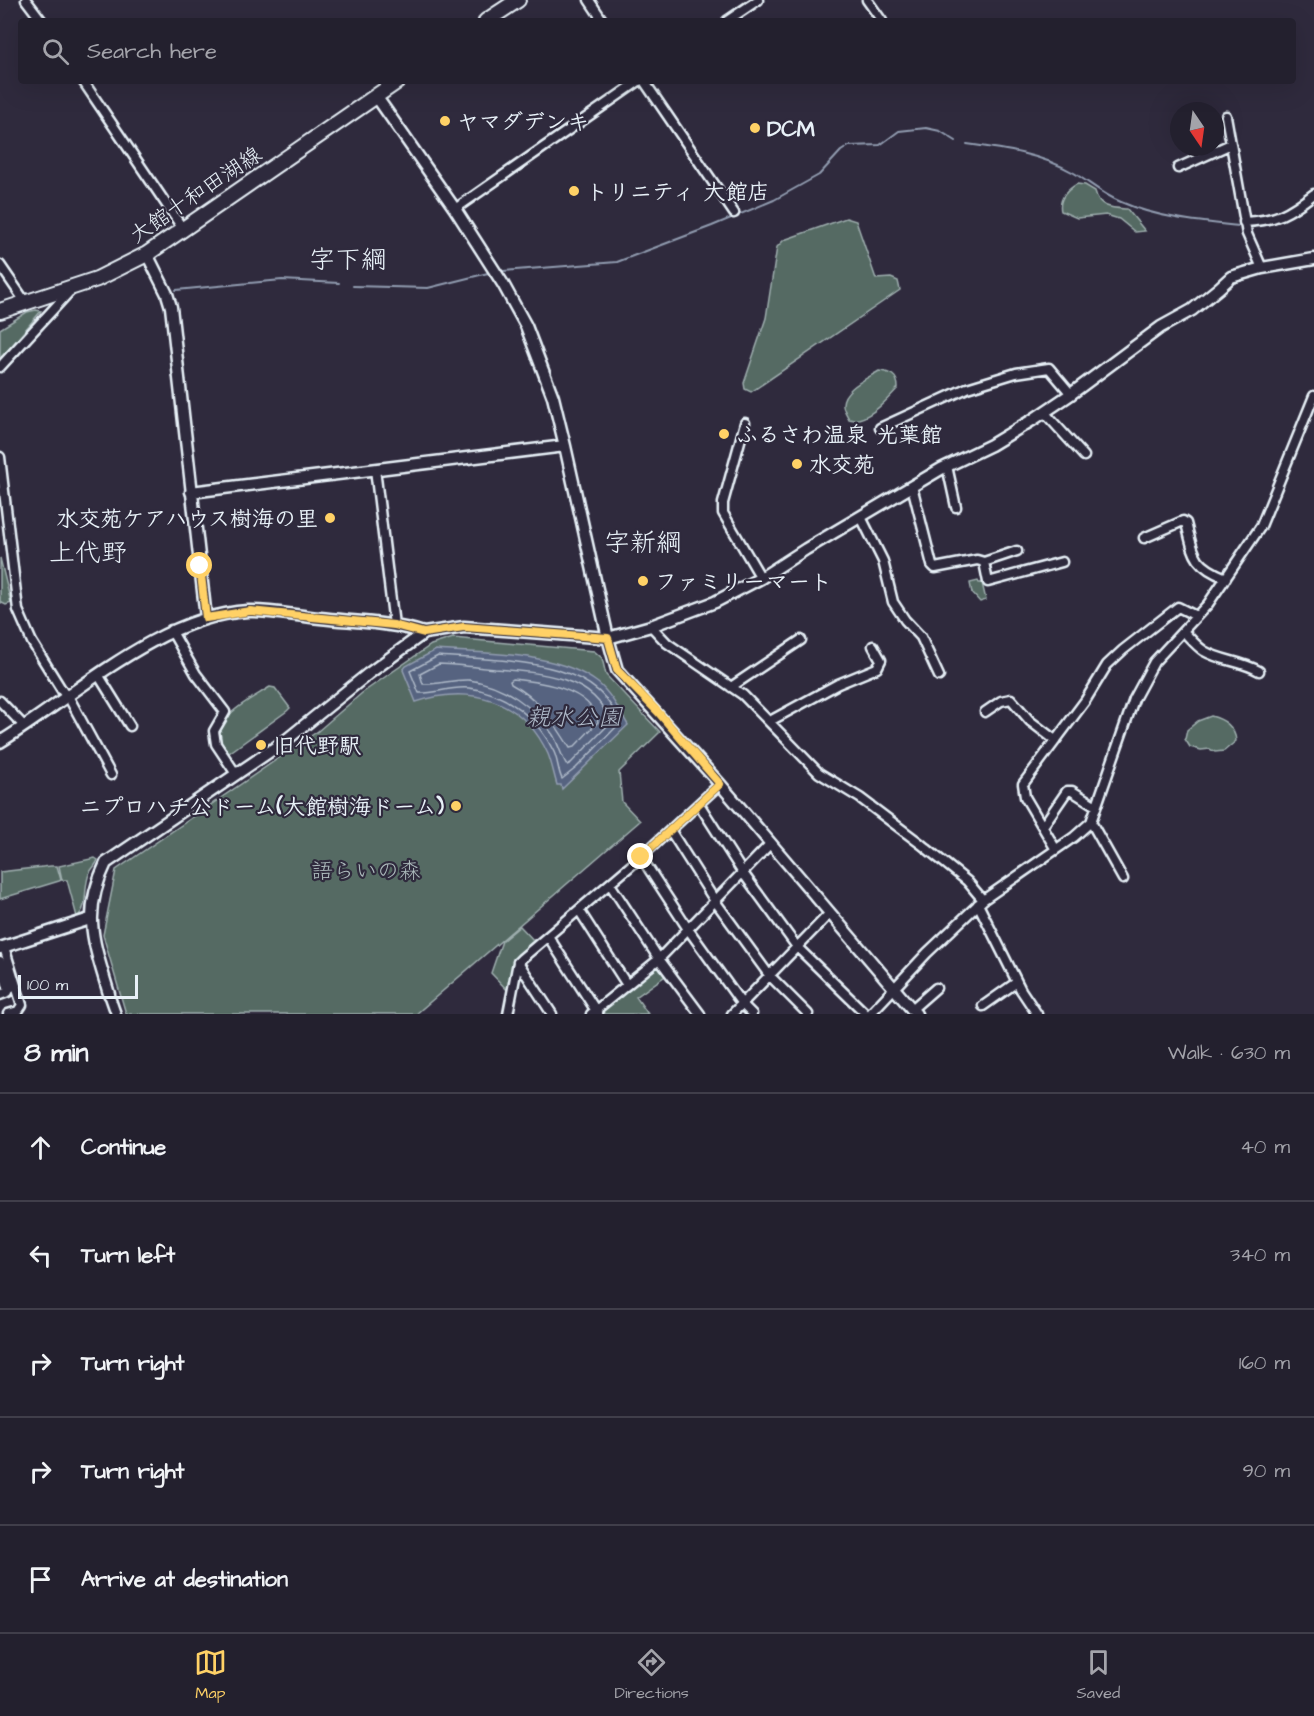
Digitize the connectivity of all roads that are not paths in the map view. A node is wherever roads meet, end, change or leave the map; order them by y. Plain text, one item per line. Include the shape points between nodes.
1 (26, 0) edge
2 (518, 0) edge
3 (589, 0) edge
4 (758, 0) edge
5 (867, 0) edge
6 (40, 18) edge
7 (491, 18) edge
8 (601, 18) edge
9 (731, 18) edge
10 (880, 18) edge
11 (85, 84) edge
12 (394, 84) edge
13 (638, 84) edge
14 (644, 84) edge
15 (376, 96) junction
16 (1226, 116) dead end
17 (1231, 144) junction
18 (1178, 168) dead end
19 (1314, 194) edge
20 (455, 209) junction
21 (734, 213) dead end
22 (1244, 222) junction
23 (183, 229) junction
24 (147, 254) junction
25 (1314, 259) edge
26 (0, 265) edge
27 (1262, 268) junction
28 (73, 288) junction
29 (26, 303) junction
30 (4, 310) edge
31 (0, 367) edge
32 (1071, 394) junction
33 (1314, 396) edge
34 (1044, 412) junction
35 (745, 423) dead end
36 (880, 428) dead end
37 (565, 446) junction
38 (1084, 456) dead end
39 (0, 457) edge
40 (947, 466) junction
41 (375, 470) junction
42 (912, 486) junction
43 (191, 492) junction
44 (956, 507) dead end
45 (861, 517) junction
46 (1144, 538) dead end
47 (1017, 550) dead end
48 (984, 562) junction
49 (1062, 562) dead end
50 (761, 578) junction
51 (1226, 578) junction
52 (1196, 616) junction
53 (206, 618) junction
54 (394, 625) junction
55 (651, 626) junction
56 (171, 630) junction
57 (1183, 631) junction
58 (424, 633) junction
59 (608, 638) junction
60 (801, 640) dead end
61 (873, 646) dead end
62 (1259, 670) dead end
63 (99, 676) junction
64 (939, 676) dead end
65 (731, 687) junction
66 (68, 696) junction
67 (0, 700) edge
68 (985, 712) dead end
69 (770, 721) junction
70 (24, 726) junction
71 (130, 726) dead end
72 (1055, 741) junction
73 (0, 742) edge
74 (236, 774) junction
75 (111, 775) dead end
76 (720, 784) junction
77 (699, 804) junction
78 (1096, 806) junction
79 (1091, 822) junction
80 (1043, 826) junction
81 (670, 830) junction
82 (771, 843) junction
83 (1056, 848) junction
84 (641, 857) junction
85 (743, 873) junction
86 (1123, 879) dead end
87 (610, 884) junction
88 (715, 901) junction
89 (981, 902) junction
90 (579, 910) junction
91 (830, 913) junction
92 (90, 920) junction
93 (688, 929) junction
94 (548, 936) junction
95 (797, 946) junction
96 (2, 948) edge
97 (659, 959) junction
98 (0, 961) edge
99 (518, 963) junction
100 (769, 975) junction
101 (1017, 982) junction
102 (627, 985) junction
103 (893, 988) junction
104 (936, 988) dead end
105 (109, 994) joint
106 (0, 995) edge
107 (742, 1004) junction
108 (983, 1006) dead end
109 (914, 1012) edge
110 (595, 1013) edge
111 (8, 1014) edge
112 (116, 1014) edge
113 (508, 1014) edge
114 (552, 1014) edge
115 (700, 1014) edge
116 (732, 1014) edge
117 (752, 1014) edge
118 (808, 1014) edge
119 (868, 1014) edge
120 (1037, 1014) edge

1 - 6 street
2 - 7 main road
3 - 8 street
4 - 9 street
5 - 10 street
11 - 23 street
12 - 15 main road, 大館十和田湖線
13 - 20 street
14 - 21 street
15 - 20 street
15 - 23 main road, 大館十和田湖線
16 - 17 street
17 - 18 street
17 - 22 street
19 - 22 street via 1266,222
20 - 37 street via 526,326 553,397
22 - 27 street
23 - 24 main road, 大館十和田湖線
24 - 28 main road, 大館十和田湖線
24 - 43 street via 171,307
25 - 27 street
26 - 29 street
27 - 32 street via 1231,277 1192,310 1161,327
28 - 29 main road, 大館十和田湖線
28 - 31 street
29 - 30 main road, 大館十和田湖線
32 - 34 street
32 - 36 street via 1049,368 1016,373 968,388
33 - 51 street via 1260,526
34 - 38 street
34 - 40 street via 991,445
35 - 50 street via 723,513
37 - 41 street
37 - 59 street
39 - 66 street via 18,610 33,642
40 - 42 street
40 - 44 street
41 - 43 street
41 - 54 street
42 - 45 street
42 - 48 street via 932,565 935,568
43 - 53 street
45 - 50 street
45 - 64 street via 883,561 893,602 921,637
46 - 51 street via 1183,521 1201,565
47 - 48 street
48 - 49 street via 988,582
50 - 55 street via 715,602
51 - 52 street
52 - 57 street
52 - 72 street via 1178,608 1123,650 1107,665
53 - 54 street via 250,611
53 - 56 street
54 - 58 street
55 - 59 street
55 - 65 street via 667,644
56 - 63 street
56 - 74 street via 196,674 225,712 214,731 216,744
57 - 62 street via 1207,653
57 - 78 street via 1154,662 1134,699
58 - 59 street via 464,627
58 - 74 street
59 - 76 street via 617,670
60 - 65 street
61 - 69 street via 881,660 877,668
63 - 66 street
63 - 71 street
65 - 69 street
66 - 70 street
66 - 75 street
67 - 70 street
68 - 72 street via 1000,701 1011,699
69 - 89 street via 819,773 921,844 967,881
70 - 73 street
72 - 80 street via 1023,784 1024,797
74 - 92 street via 106,863 96,883
76 - 77 street
76 - 82 street
77 - 81 street
77 - 85 street
78 - 79 street
78 - 80 street via 1066,791
79 - 83 street
79 - 86 street
80 - 83 street
81 - 84 street
81 - 88 street
82 - 85 street
82 - 91 street
83 - 89 street
84 - 87 street
84 - 93 street
85 - 88 street
85 - 95 street
87 - 90 street
87 - 97 street
88 - 93 street
88 - 100 street
89 - 101 street
89 - 103 street
90 - 94 street
90 - 102 street
91 - 95 street
91 - 103 street
92 - 96 street
92 - 105 street
93 - 97 street
93 - 107 street
94 - 99 street
94 - 110 street
95 - 100 street
95 - 119 street
96 - 111 street via 22,1005
97 - 102 street
97 - 115 street
98 - 106 street via 9,990
99 - 113 street
99 - 114 street
100 - 107 street
100 - 118 street
101 - 108 street
101 - 120 street
102 - 110 street
103 - 109 street
103 - 119 street
104 - 109 street
105 - 112 street
107 - 116 street
107 - 117 street

